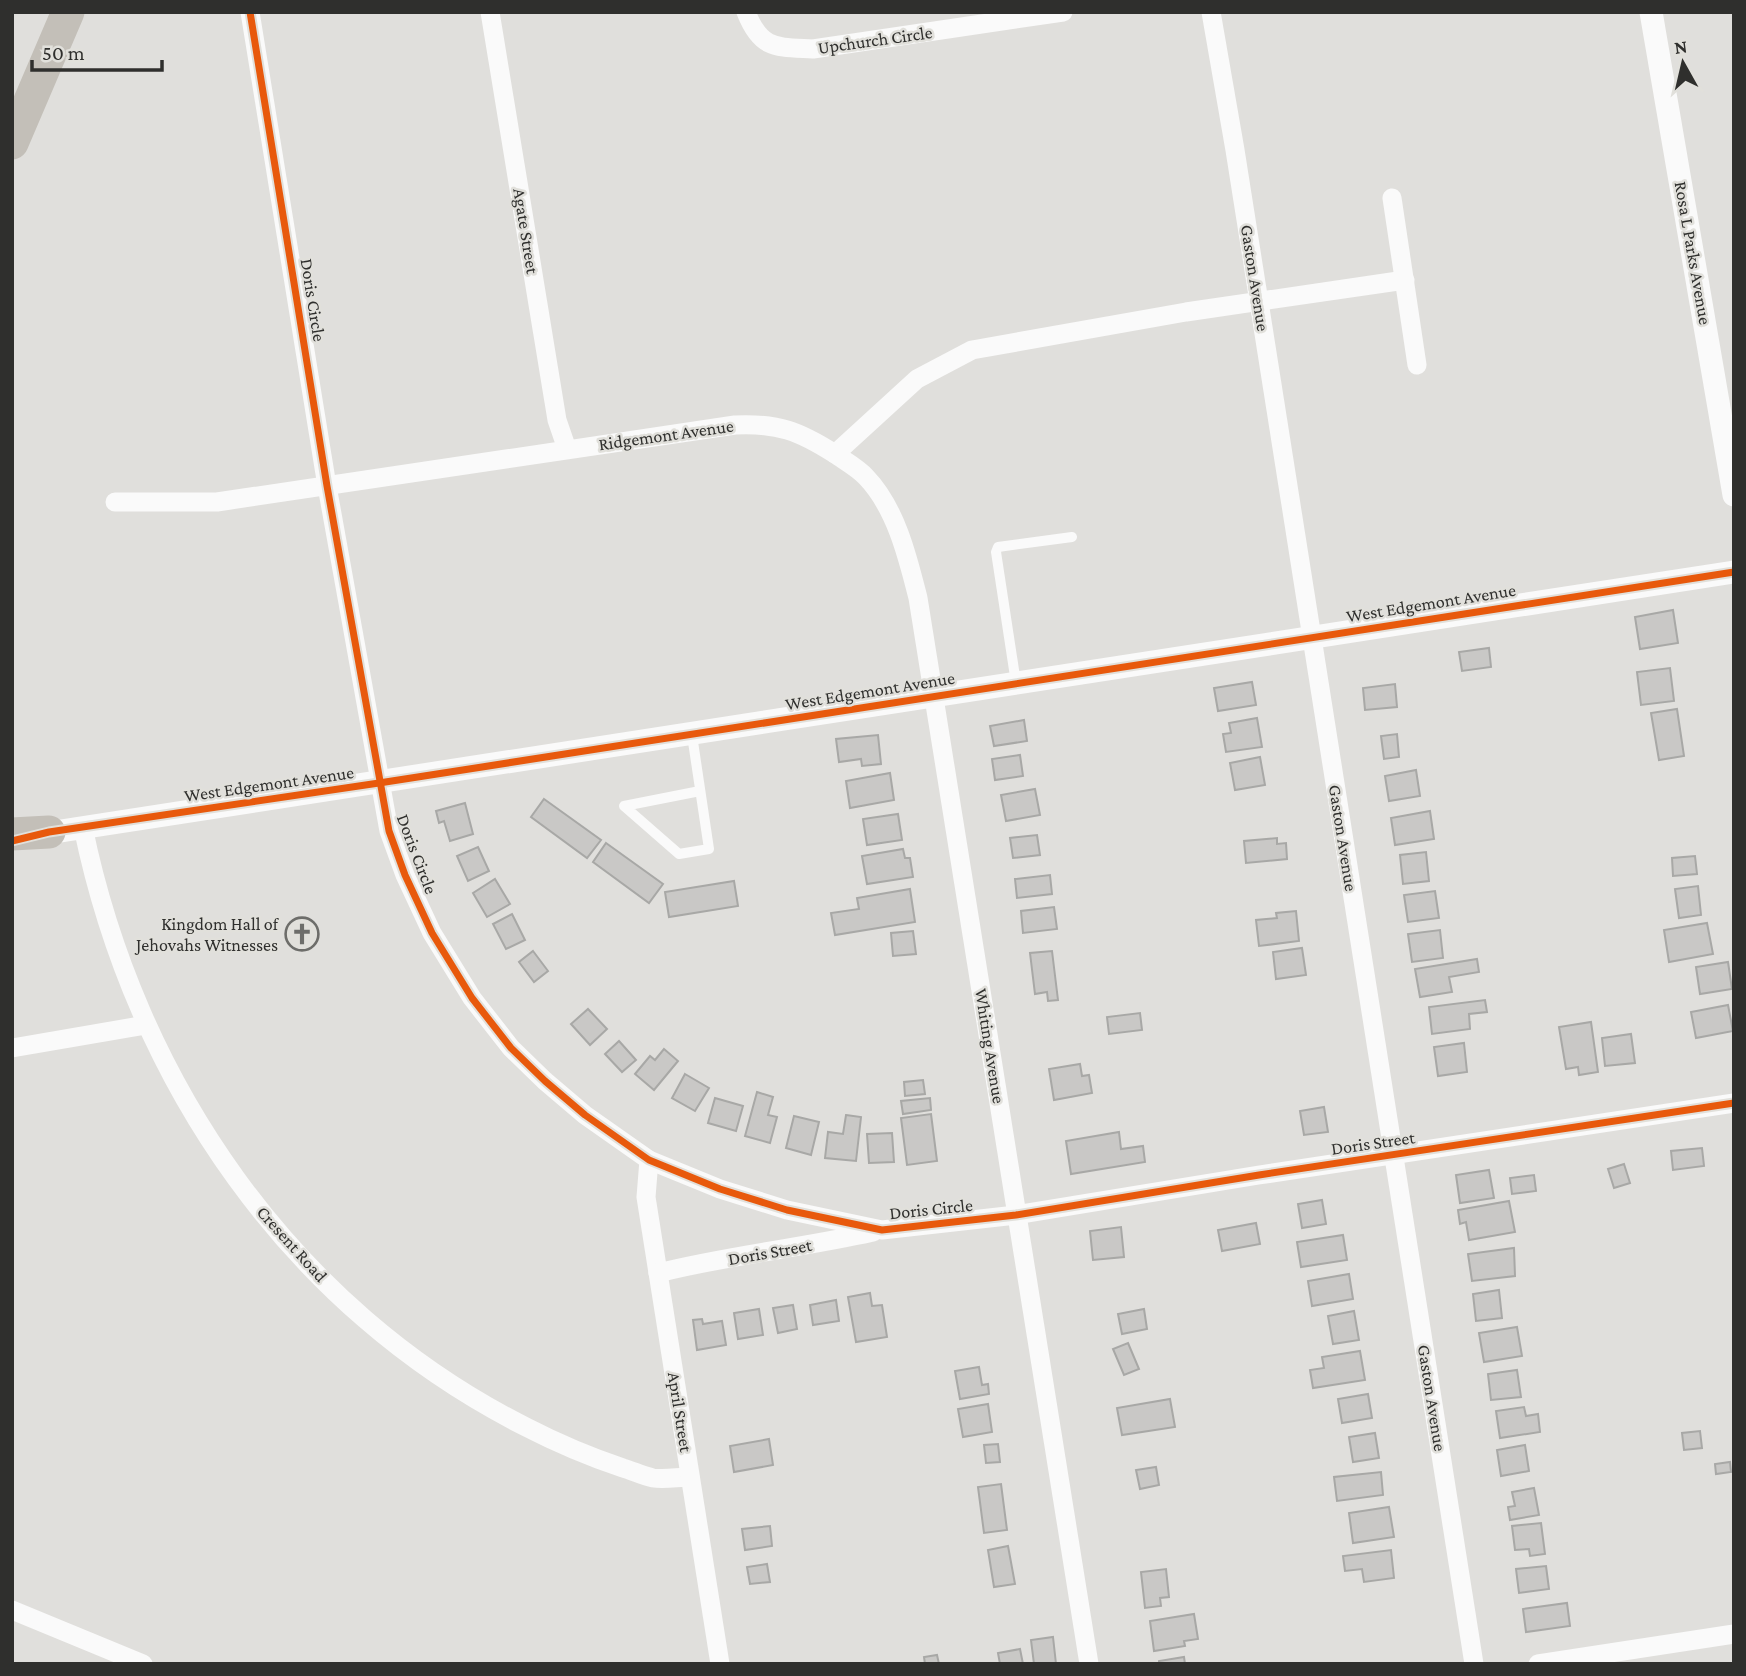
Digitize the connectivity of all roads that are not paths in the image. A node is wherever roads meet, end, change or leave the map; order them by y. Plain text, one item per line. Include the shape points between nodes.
1 (68, 12) edge
2 (250, 12) edge
3 (490, 12) edge
4 (746, 12) edge
5 (1063, 12) edge
6 (1211, 12) edge
7 (1651, 12) edge
8 (13, 144) edge
9 (1392, 198) dead end
10 (1405, 280) junction
11 (1259, 303) junction
12 (1418, 365) dead end
13 (567, 449) junction
14 (835, 454) junction
15 (327, 486) junction
16 (1734, 495) edge
17 (115, 502) dead end
18 (1072, 537) dead end
19 (1734, 572) edge
20 (1311, 638) junction
21 (1016, 684) junction
22 (935, 697) junction
23 (692, 735) junction
24 (379, 783) junction
25 (700, 791) junction
26 (83, 827) junction
27 (49, 832) junction
28 (12, 834) edge
29 (12, 841) edge
30 (146, 1025) junction
31 (12, 1048) edge
32 (1734, 1103) edge
33 (1394, 1156) junction
34 (649, 1160) junction
35 (1016, 1215) junction
36 (882, 1230) junction
37 (658, 1273) junction
38 (690, 1477) junction
39 (12, 1610) edge
40 (1734, 1634) edge
41 (143, 1664) edge
42 (720, 1664) edge
43 (1089, 1664) edge
44 (1474, 1664) edge
45 (1538, 1664) edge

1 - 8 highway
2 - 15 street, Doris Circle
3 - 13 street, Agate Street via 557,420
4 - 5 street, Upchurch Circle via 753,30 771,44 813,49
6 - 11 street, Gaston Avenue
7 - 16 street, Rosa L Parks Avenue
9 - 10 street
10 - 11 street
10 - 12 street
11 - 14 street via 972,350 917,379
11 - 20 street, Gaston Avenue
13 - 14 street, Ridgemont Avenue via 748,424 805,435
13 - 15 street, Ridgemont Avenue
14 - 22 street, Whiting Avenue via 866,477 899,533 918,598
15 - 17 street, Ridgemont Avenue via 217,502
15 - 24 street, Doris Circle
18 - 21 lane via 998,547 996,552
19 - 20 street, West Edgemont Avenue
20 - 21 street, West Edgemont Avenue
20 - 33 street, Gaston Avenue
21 - 22 street, West Edgemont Avenue
22 - 23 street, West Edgemont Avenue
22 - 35 street, Whiting Avenue
23 - 24 street, West Edgemont Avenue
23 - 25 lane
24 - 26 street, West Edgemont Avenue
24 - 34 street, Doris Circle via 405,875 432,933 472,998 545,1082
25 - 25 lane via 709,849 699,851 679,854 624,806
26 - 27 street, West Edgemont Avenue
26 - 30 street, Cresent Road via 103,907
27 - 28 highway
27 - 29 street, West Edgemont Avenue
30 - 31 street
30 - 38 street, Cresent Road via 188,1108 244,1189 310,1266 380,1332 458,1389 548,1439 652,1478
32 - 33 street, Doris Street
33 - 35 street, Doris Street
33 - 44 street, Gaston Avenue
34 - 36 street, Doris Circle via 755,1201
34 - 37 street, April Street via 646,1197
35 - 36 street, Doris Circle
35 - 43 street, Whiting Avenue
36 - 37 street, Doris Street
37 - 38 street, April Street
38 - 42 street, April Street
39 - 41 street
40 - 45 street

